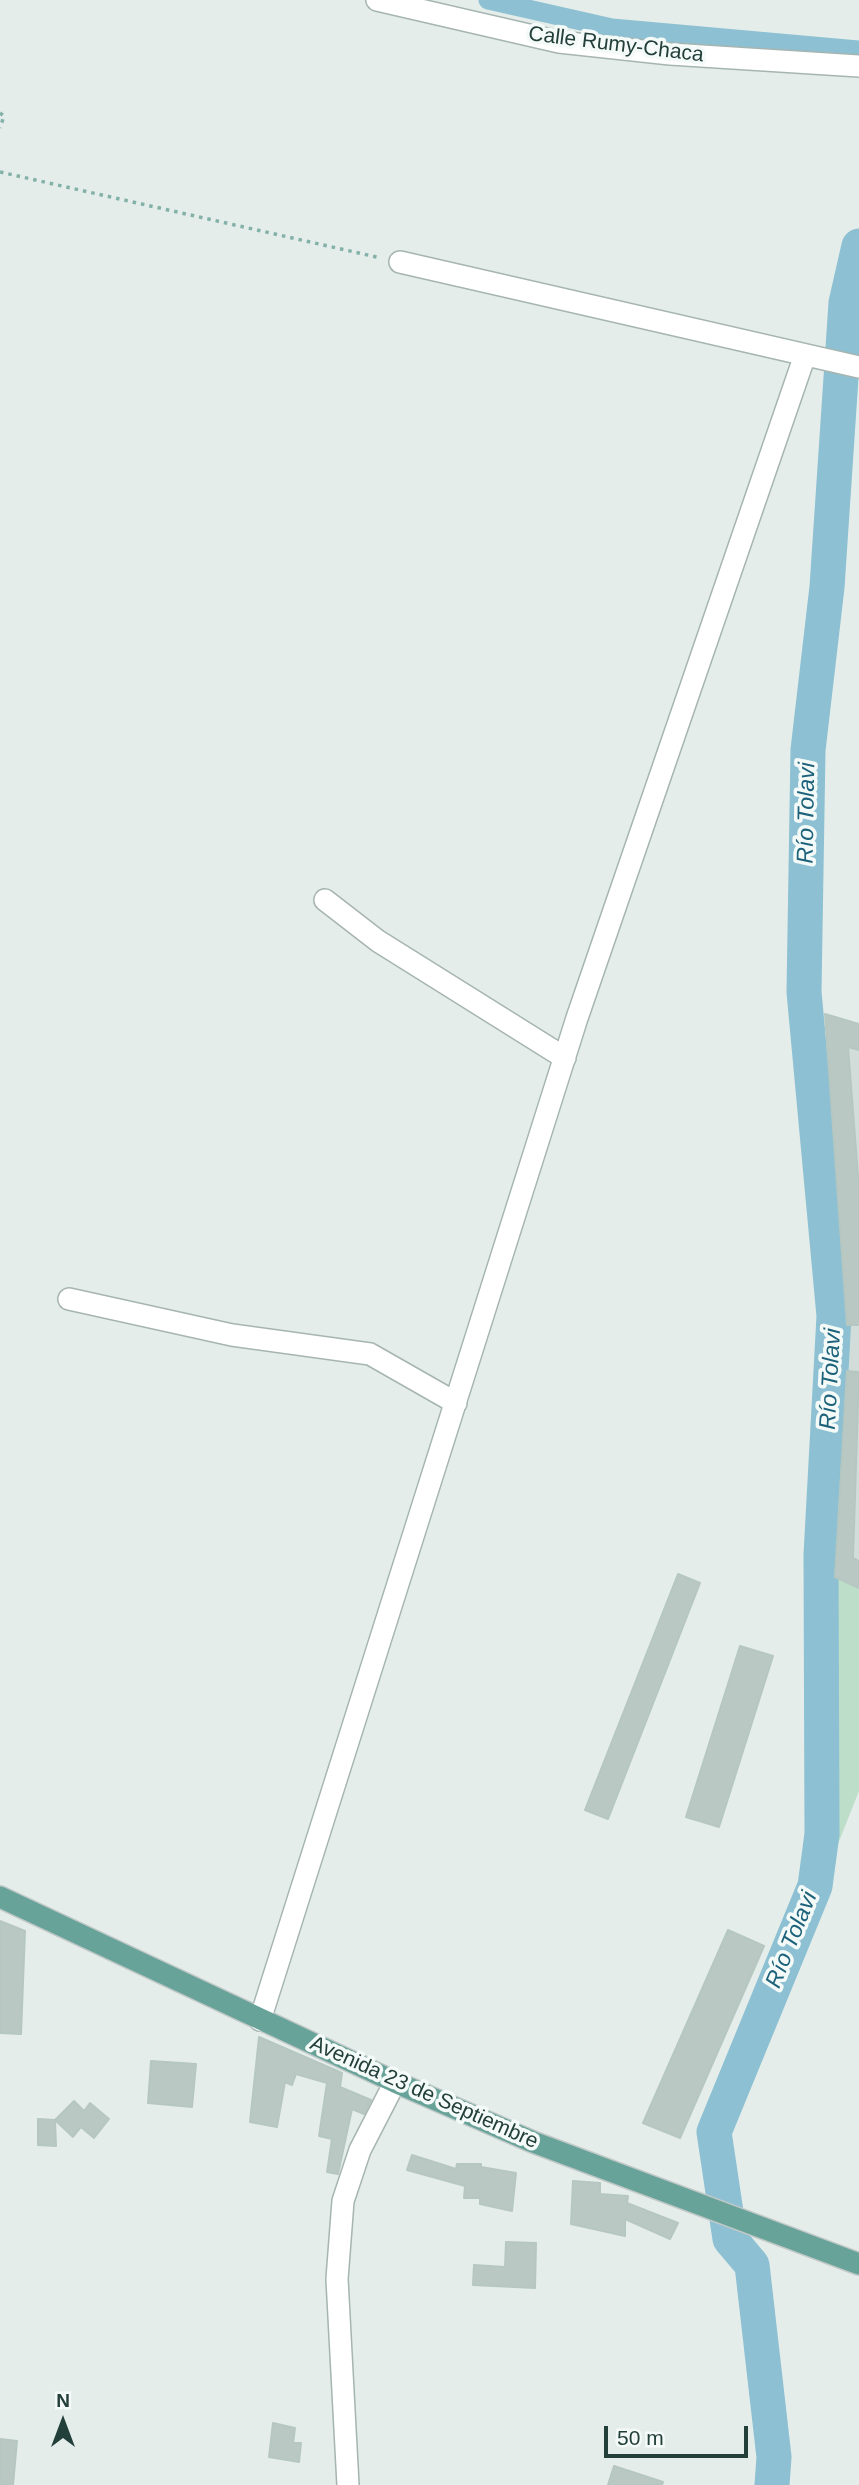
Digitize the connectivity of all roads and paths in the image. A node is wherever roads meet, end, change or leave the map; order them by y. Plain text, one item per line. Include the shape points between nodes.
1 (377, 0) edge
2 (859, 66) edge
3 (0, 113) edge
4 (0, 128) edge
5 (0, 172) edge
6 (400, 262) joint
7 (805, 355) junction
8 (856, 361) edge
9 (325, 900) dead end
10 (565, 1058) junction
11 (69, 1300) dead end
12 (456, 1403) junction
13 (0, 1897) edge
14 (260, 2020) junction
15 (395, 2082) junction
16 (859, 2264) edge
17 (348, 2485) edge

1 - 2 street, Calle Rumy-Chaca via 559,42
3 - 4 path via 4,116
5 - 6 path
6 - 7 street
7 - 8 street
7 - 10 street
9 - 10 street via 378,941
10 - 12 street
11 - 12 street via 232,1335 370,1354
12 - 14 street
13 - 14 main road, Avenida 23 de Septiembre
14 - 15 main road, Avenida 23 de Septiembre
15 - 16 main road, Avenida 23 de Septiembre via 533,2142
15 - 17 street via 360,2150 343,2201 337,2279

